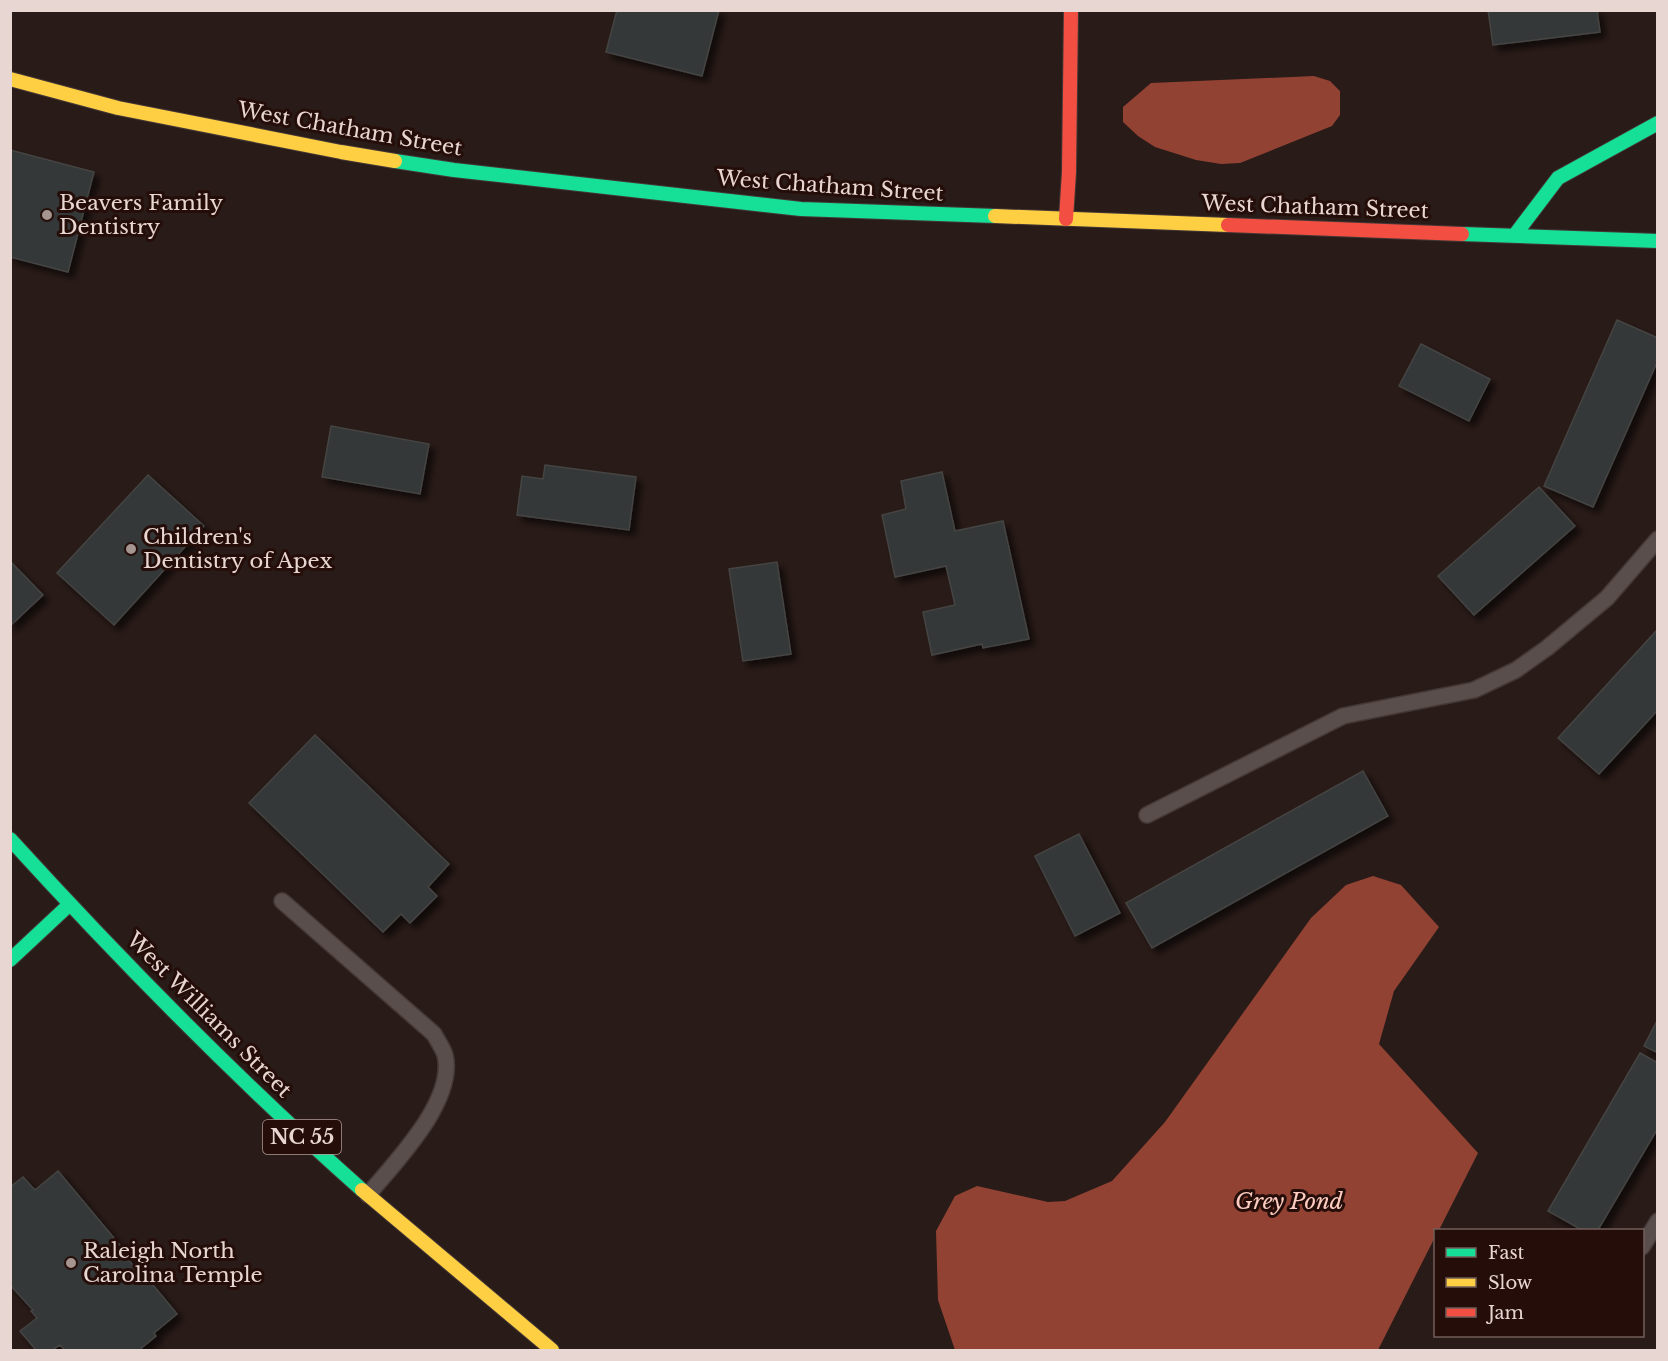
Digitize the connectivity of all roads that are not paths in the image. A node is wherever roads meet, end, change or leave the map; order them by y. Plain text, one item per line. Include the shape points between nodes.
1 (1071, 10) edge
2 (10, 79) edge
3 (1658, 123) edge
4 (1066, 219) junction
5 (1514, 236) junction
6 (1658, 241) edge
7 (1658, 539) edge
8 (1147, 815) dead end
9 (10, 839) edge
10 (282, 901) dead end
11 (70, 904) junction
12 (10, 960) edge
13 (368, 1195) junction
14 (1658, 1221) edge
15 (1644, 1244) edge
16 (552, 1350) edge

1 - 4 street
2 - 4 street, West Chatham Street via 118,108 454,170 801,209
3 - 5 street via 1558,178
4 - 5 street, West Chatham Street
5 - 6 street, West Chatham Street
7 - 8 lane via 1606,598 1515,670 1474,690 1342,716
9 - 11 street, West Williams Street / NC 55
10 - 13 lane via 434,1034 445,1055 439,1101
11 - 12 street
11 - 13 street, West Williams Street / NC 55 via 206,1046
13 - 16 street, West Williams Street / NC 55
14 - 15 lane

